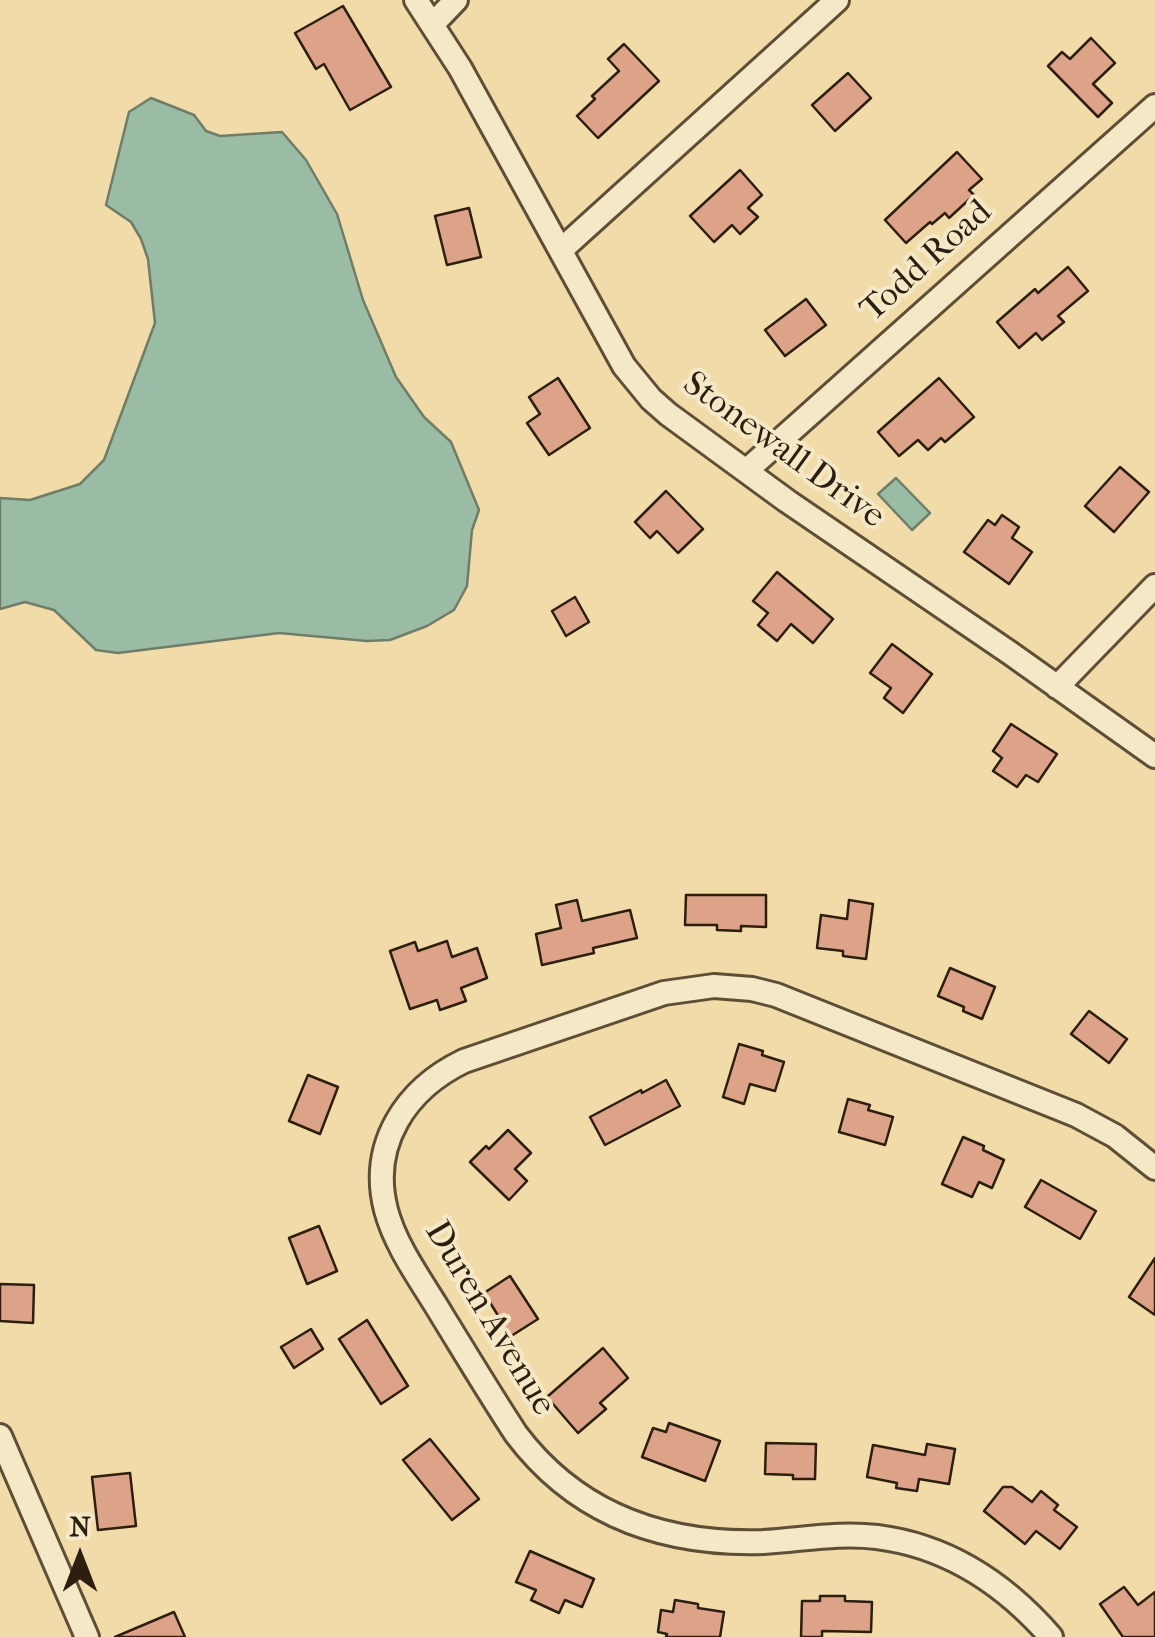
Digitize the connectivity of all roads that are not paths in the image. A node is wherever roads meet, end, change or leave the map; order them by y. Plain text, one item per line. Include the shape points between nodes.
1 (416, 0) edge
2 (456, 0) edge
3 (837, 0) edge
4 (433, 24) junction
5 (1155, 106) edge
6 (561, 250) junction
7 (746, 471) junction
8 (1155, 586) edge
9 (1057, 687) junction
10 (1155, 756) edge
11 (1155, 1168) edge
12 (0, 1436) edge
13 (86, 1637) edge
14 (1051, 1637) edge

1 - 4 street, Stonewall Drive
2 - 4 street
3 - 6 street
4 - 6 street, Stonewall Drive
5 - 7 street, Todd Road
6 - 7 street, Stonewall Drive via 635,381
7 - 9 street, Stonewall Drive
8 - 9 street
9 - 10 street, Stonewall Drive
11 - 14 street, Duren Avenue via 1076,1115 802,1003 733,987 664,993 464,1061 410,1100 386,1147 383,1192 401,1248 516,1434 558,1478 625,1521 669,1534 734,1542 857,1535 932,1550 976,1571
12 - 13 street

